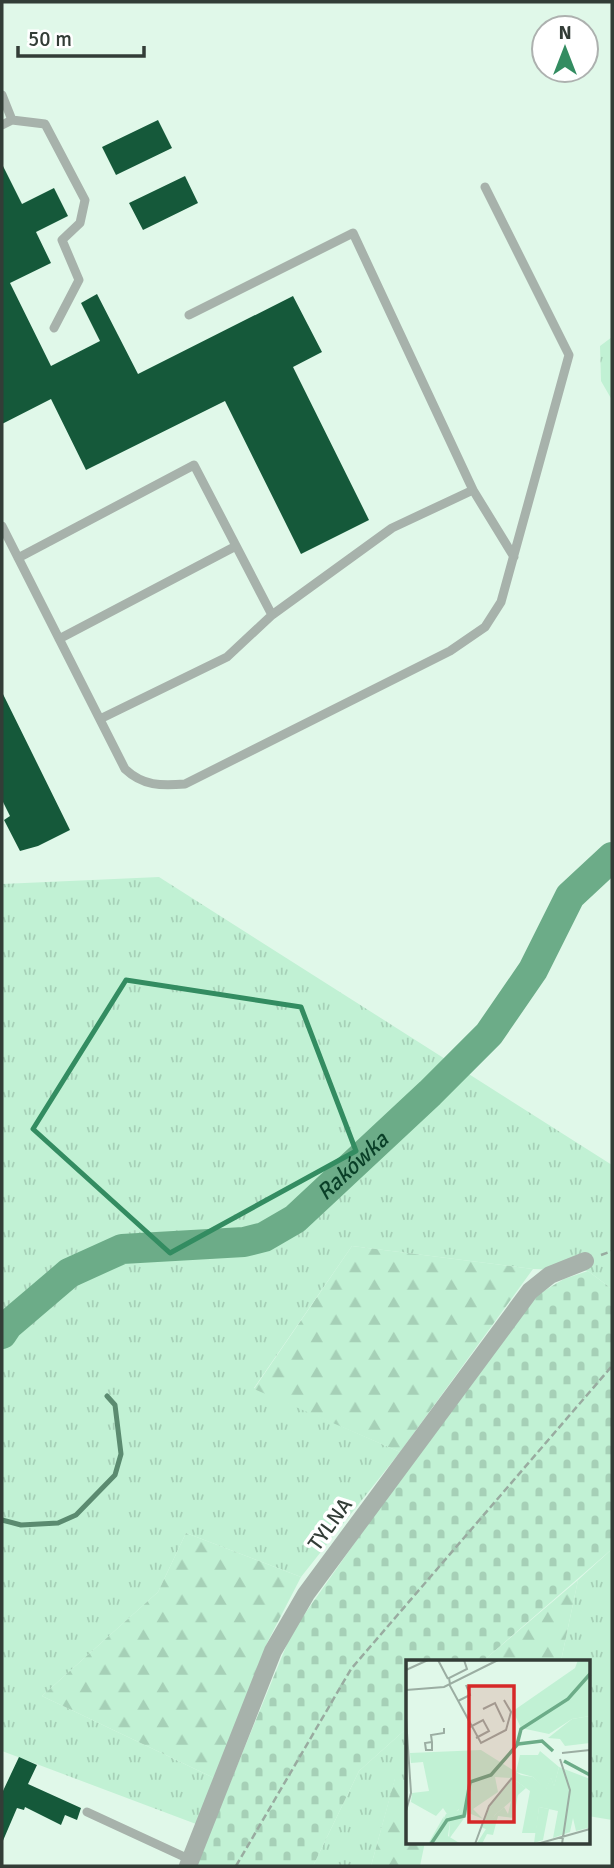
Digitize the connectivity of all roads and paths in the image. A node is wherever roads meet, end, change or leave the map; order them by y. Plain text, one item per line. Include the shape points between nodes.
1 (2, 95) edge
2 (12, 120) junction
3 (2, 125) edge
4 (485, 187) dead end
5 (189, 315) dead end
6 (54, 328) dead end
7 (473, 490) junction
8 (2, 526) edge
9 (236, 546) junction
10 (514, 557) junction
11 (18, 558) junction
12 (272, 615) junction
13 (59, 639) junction
14 (100, 719) junction
15 (585, 1261) dead end
16 (612, 1366) edge
17 (87, 1812) dead end
18 (189, 1863) edge
19 (236, 1866) edge

1 - 2 lane
2 - 3 lane
2 - 6 lane via 45,124 85,200 80,223 62,240 79,280
4 - 10 lane via 569,355
5 - 7 lane via 353,233
7 - 10 lane
7 - 12 lane via 392,528
8 - 11 lane
9 - 11 lane via 194,465
9 - 12 lane
9 - 13 lane
10 - 14 lane via 501,603 485,626 450,651 185,784 160,786 136,780 125,769
11 - 13 lane
12 - 14 lane via 227,657
13 - 14 lane
15 - 18 street, TYLNA via 551,1275 530,1291 306,1594 273,1651
16 - 19 path via 351,1669
17 - 18 lane

